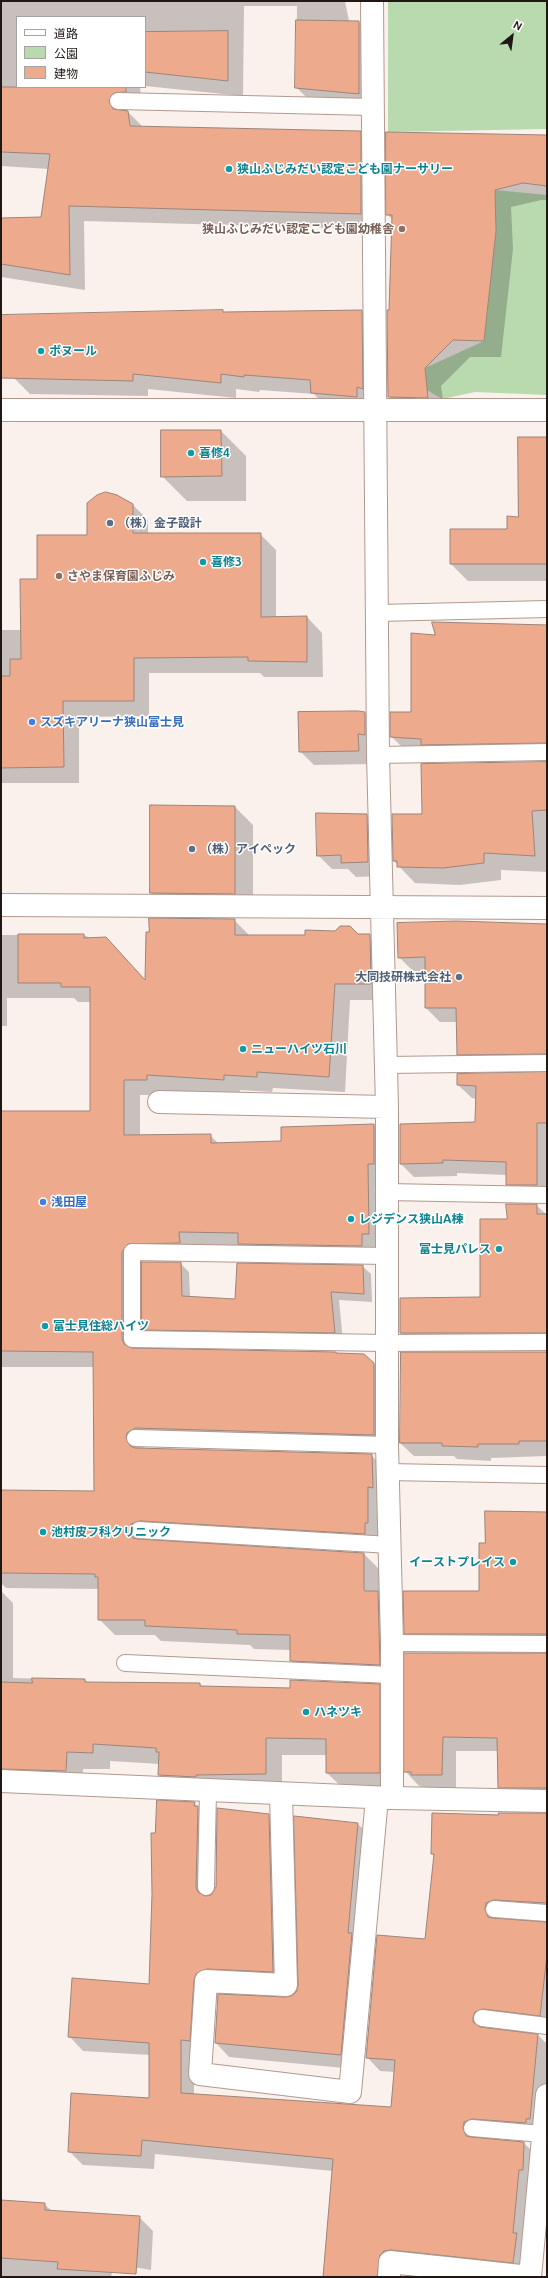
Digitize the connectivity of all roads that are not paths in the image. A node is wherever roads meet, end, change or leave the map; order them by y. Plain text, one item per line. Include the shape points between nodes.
1 (372, 1) edge
2 (118, 101) dead end
3 (372, 107) junction
4 (1, 410) edge
5 (374, 410) junction
6 (547, 410) edge
7 (547, 609) edge
8 (378, 613) junction
9 (547, 752) edge
10 (378, 755) junction
11 (1, 905) edge
12 (383, 908) junction
13 (547, 908) edge
14 (547, 1064) edge
15 (386, 1065) junction
16 (160, 1102) dead end
17 (387, 1107) junction
18 (386, 1192) junction
19 (547, 1195) edge
20 (387, 1256) junction
21 (547, 1342) edge
22 (386, 1343) junction
23 (135, 1438) dead end
24 (387, 1445) junction
25 (387, 1472) junction
26 (547, 1475) edge
27 (139, 1530) dead end
28 (390, 1545) junction
29 (392, 1643) junction
30 (547, 1644) edge
31 (125, 1663) dead end
32 (391, 1675) junction
33 (1, 1781) edge
34 (208, 1791) junction
35 (281, 1794) junction
36 (384, 1798) junction
37 (547, 1801) edge
38 (206, 1887) dead end
39 (494, 1909) dead end
40 (547, 1912) edge
41 (482, 2018) dead end
42 (547, 2026) edge
43 (547, 2095) edge
44 (472, 2128) dead end
45 (542, 2134) junction
46 (543, 2174) edge
47 (389, 2277) edge
48 (530, 2277) edge

1 - 3 street
2 - 3 lane
3 - 5 street
4 - 5 street
5 - 6 street
5 - 8 street
7 - 8 lane
8 - 10 street
9 - 10 lane
10 - 12 street
11 - 12 street
12 - 13 street
12 - 15 street
14 - 15 lane
15 - 17 street
16 - 17 street
17 - 18 street
18 - 19 lane
18 - 20 street
20 - 22 street
20 - 22 lane via 132,1252 132,1339
21 - 22 lane
22 - 24 street
23 - 24 lane
24 - 25 street
25 - 26 lane
25 - 28 street
27 - 28 lane
28 - 29 street
29 - 30 lane
29 - 32 street
31 - 32 lane
32 - 36 street
33 - 34 street
34 - 35 street
34 - 38 lane
35 - 36 street
35 - 36 street via 286,1985 206,1981 200,2074 350,2092
36 - 37 street
39 - 40 lane
41 - 42 lane
43 - 45 street
44 - 45 lane
45 - 46 street
46 - 48 street
47 - 48 street via 390,2262

